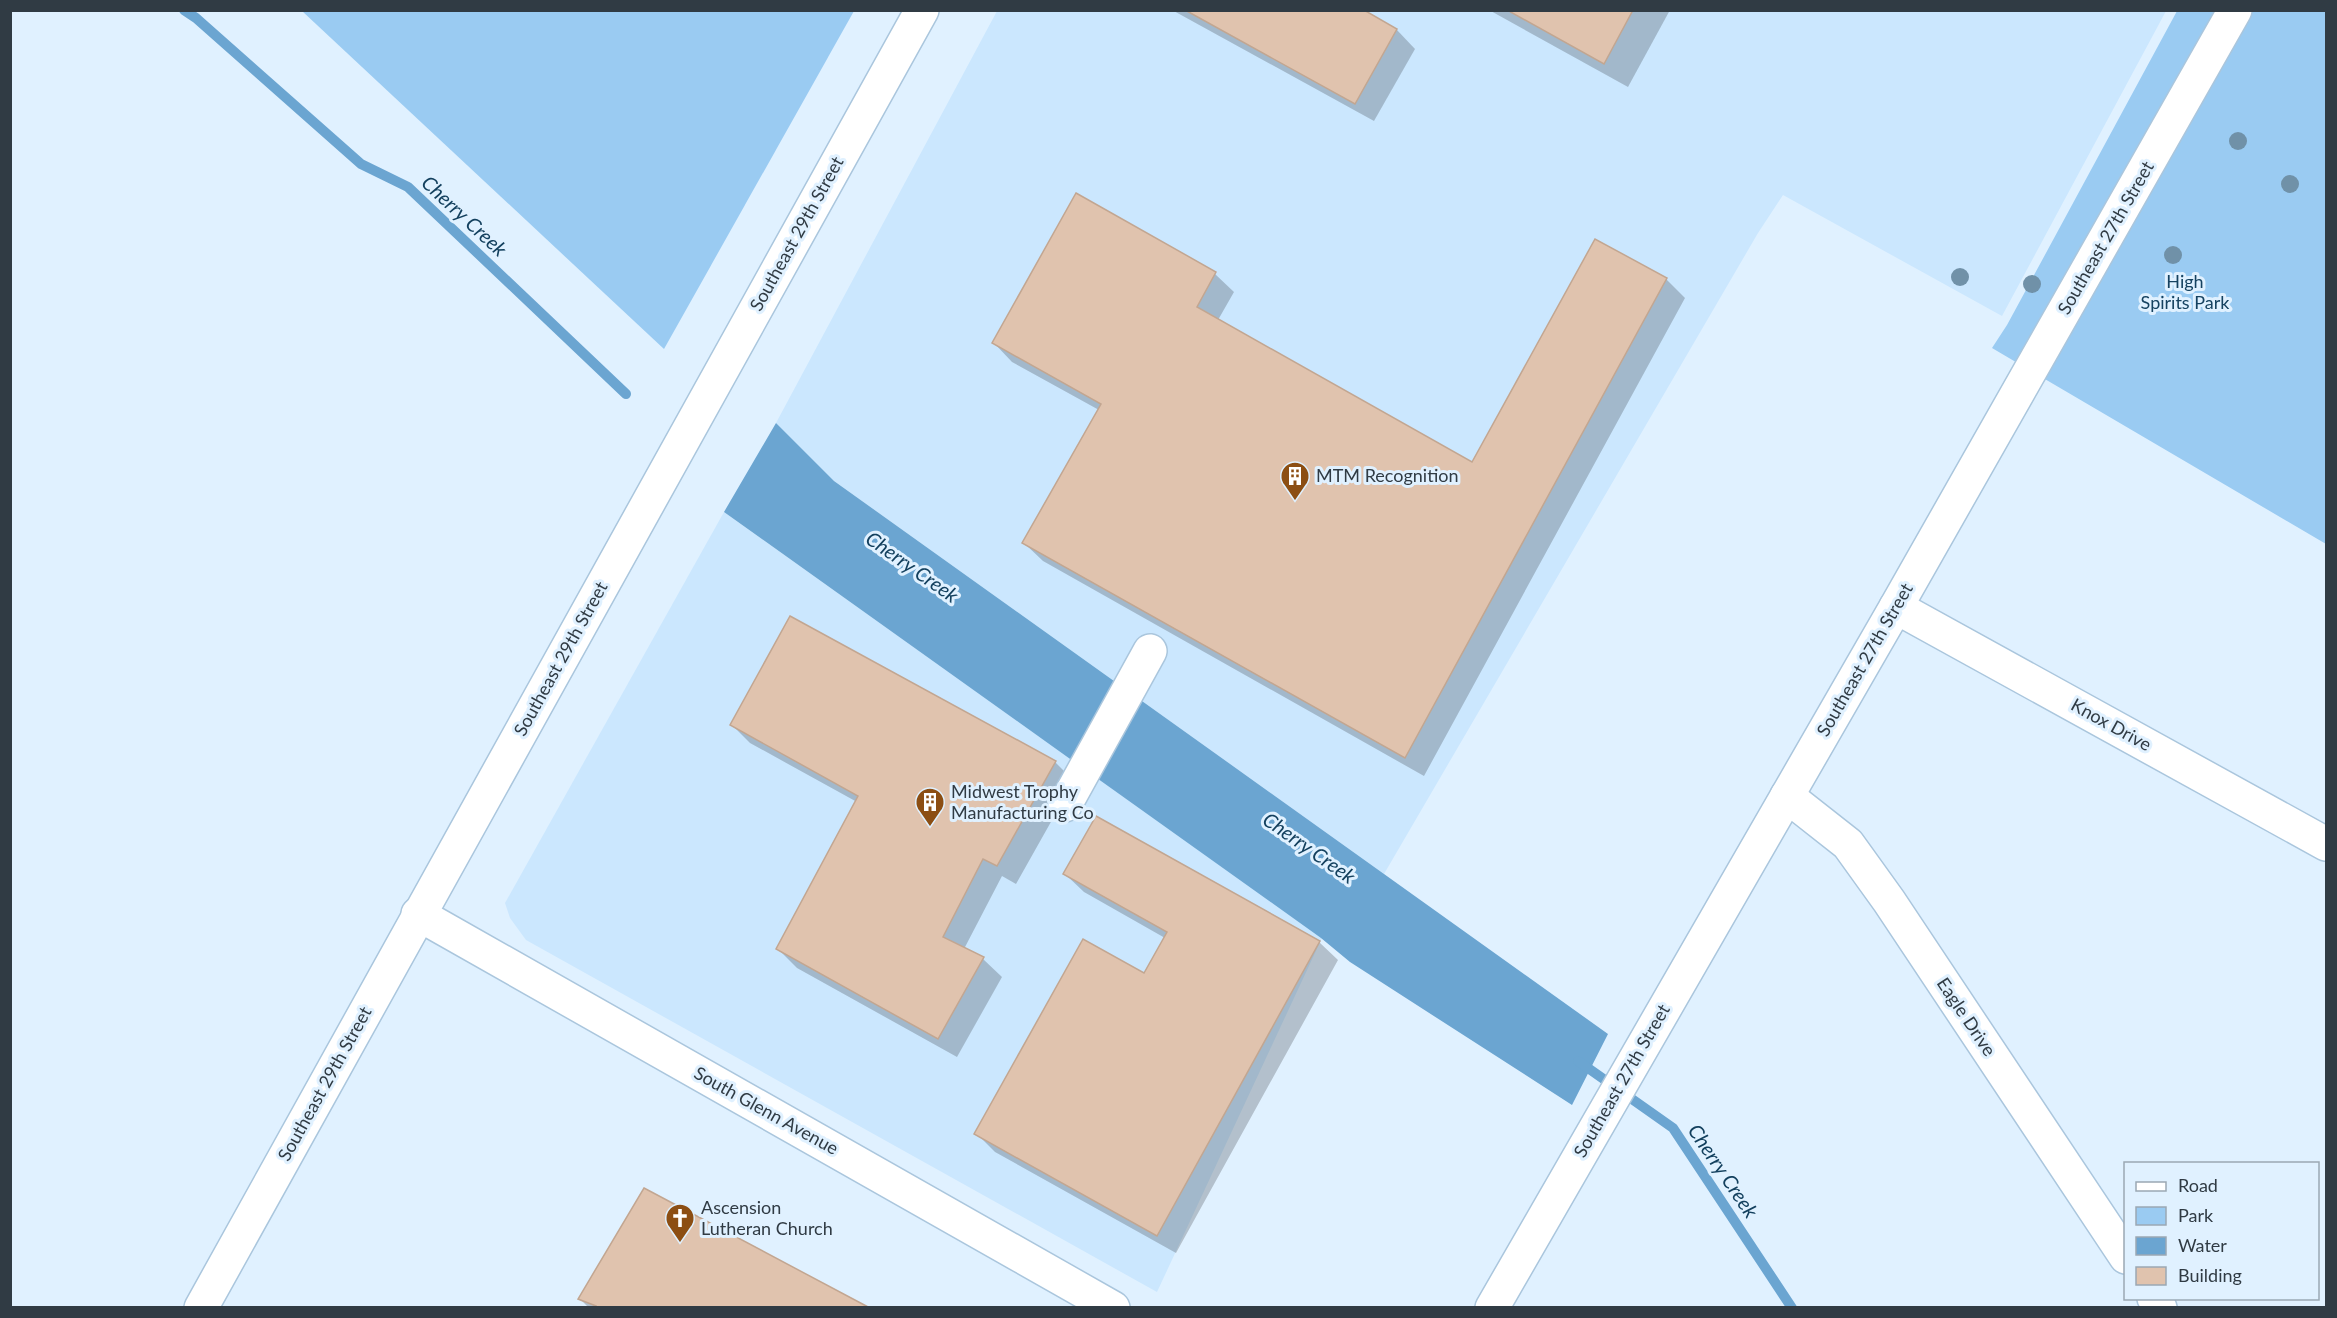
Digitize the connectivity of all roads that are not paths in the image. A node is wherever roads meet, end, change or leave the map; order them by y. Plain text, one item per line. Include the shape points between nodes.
1 (922, 10) edge
2 (2235, 10) edge
3 (1896, 607) junction
4 (1150, 651) dead end
5 (1787, 796) junction
6 (1065, 805) dead end
7 (2326, 843) edge
8 (418, 914) junction
9 (2124, 1254) edge
10 (201, 1308) edge
11 (1113, 1308) edge
12 (1492, 1308) edge

1 - 8 street, Southeast 29th Street
2 - 3 street, Southeast 27th Street
3 - 5 street, Southeast 27th Street
3 - 7 street, Knox Drive
4 - 6 street
5 - 9 street, Eagle Drive via 1848,844
5 - 12 street, Southeast 27th Street
8 - 10 street, Southeast 29th Street
8 - 11 street, South Glenn Avenue

